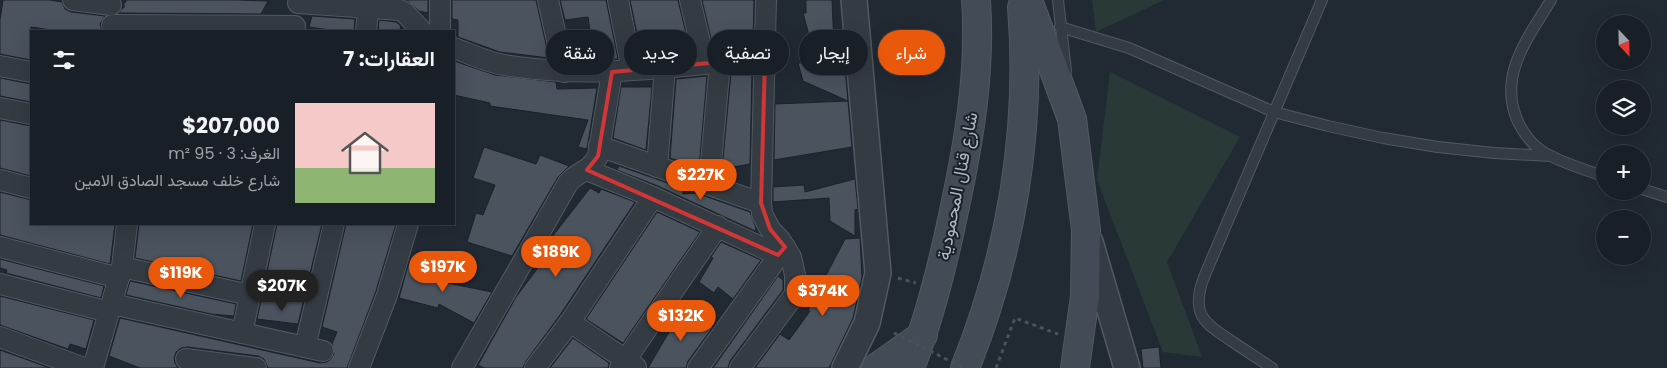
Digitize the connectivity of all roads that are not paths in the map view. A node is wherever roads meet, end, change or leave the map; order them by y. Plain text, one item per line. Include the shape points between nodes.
1 (73, 0) edge
2 (440, 0) edge
3 (548, 0) edge
4 (618, 0) edge
5 (690, 0) edge
6 (766, 0) edge
7 (854, 0) edge
8 (976, 0) edge
9 (1021, 0) edge
10 (1028, 0) edge
11 (1058, 0) edge
12 (1322, 0) edge
13 (1551, 0) edge
14 (298, 1) edge
15 (111, 3) edge
16 (369, 4) edge
17 (113, 28) edge
18 (1060, 28) junction
19 (294, 29) edge
20 (366, 30) edge
21 (421, 30) edge
22 (440, 30) edge
23 (555, 30) edge
24 (766, 30) edge
25 (707, 47) edge
26 (455, 48) edge
27 (0, 66) edge
28 (546, 70) edge
29 (614, 71) edge
30 (622, 71) junction
31 (30, 72) edge
32 (664, 75) edge
33 (713, 75) edge
34 (765, 75) edge
35 (0, 108) edge
36 (1274, 112) junction
37 (30, 114) edge
38 (1072, 119) junction
39 (599, 146) junction
40 (1550, 156) junction
41 (657, 166) junction
42 (587, 170) junction
43 (1596, 174) edge
44 (0, 180) edge
45 (709, 185) junction
46 (30, 188) edge
47 (1651, 192) edge
48 (653, 197) junction
49 (1667, 197) edge
50 (760, 203) junction
51 (127, 225) edge
52 (265, 225) edge
53 (334, 225) edge
54 (408, 225) edge
55 (718, 226) junction
56 (1086, 230) junction
57 (0, 247) edge
58 (781, 251) junction
59 (121, 272) junction
60 (0, 284) edge
61 (250, 295) junction
62 (110, 308) junction
63 (570, 322) junction
64 (242, 333) junction
65 (923, 335) junction
66 (0, 337) edge
67 (1077, 355) edge
68 (186, 359) dead end
69 (628, 365) edge
70 (84, 368) edge
71 (93, 368) edge
72 (256, 368) edge
73 (359, 368) edge
74 (462, 368) edge
75 (536, 368) edge
76 (698, 368) edge
77 (740, 368) edge
78 (845, 368) edge
79 (876, 368) edge
80 (910, 368) edge
81 (965, 368) edge
82 (1127, 368) edge
83 (1272, 368) edge

1 - 15 street
2 - 22 street
3 - 23 street
4 - 30 street
5 - 25 street
6 - 24 street
7 - 78 street via 878,273 867,323
8 - 65 main road, شارع قنال المحمودية via 977,54 970,134 947,246
9 - 81 main road via 1023,112 1013,203 992,293
10 - 38 main road
11 - 18 lane
12 - 36 lane
13 - 40 lane via 1522,47 1511,81 1511,99 1524,132 1535,146
14 - 16 street
14 - 19 street
15 - 17 street
16 - 20 street
16 - 21 street via 400,10
17 - 19 street
18 - 36 lane via 1128,48
18 - 38 lane
26 - 28 street via 502,65
27 - 31 street
29 - 30 street
30 - 39 street
32 - 41 street
33 - 45 street
34 - 50 street
35 - 37 street
36 - 40 lane via 1401,141 1494,153
36 - 83 lane via 1204,277 1198,299 1201,314 1210,327
38 - 56 main road
39 - 41 street
39 - 42 street via 598,156
40 - 43 lane
41 - 45 street
42 - 48 street
42 - 74 street via 568,183
44 - 46 street
45 - 50 street
47 - 49 lane
48 - 55 street
48 - 63 street
50 - 58 street via 762,214
51 - 59 street
52 - 61 street
53 - 64 street via 314,349
54 - 73 street via 387,295
55 - 58 street
55 - 69 street
56 - 67 main road via 1085,296
56 - 82 street
57 - 59 street
58 - 76 street
58 - 77 street via 791,257 796,275 795,294
59 - 61 street
59 - 62 street
60 - 62 street
61 - 64 street
62 - 64 street
62 - 71 street
63 - 69 street
63 - 75 street
65 - 79 main road
65 - 80 main road, شارع قنال المحمودية
66 - 70 street
68 - 72 street

